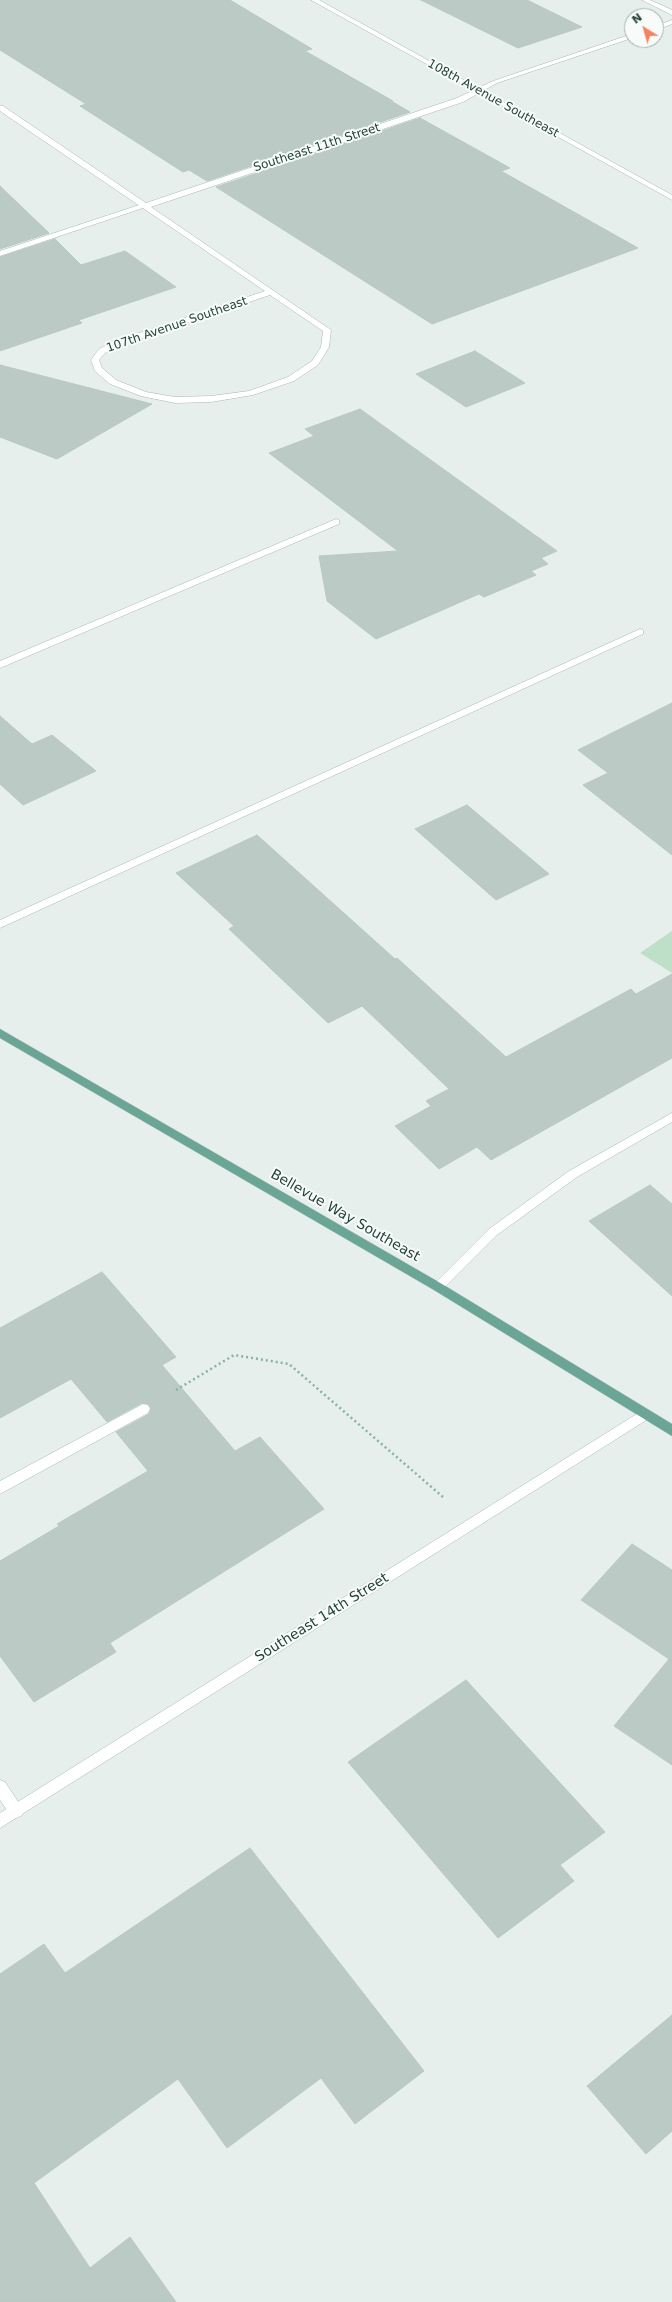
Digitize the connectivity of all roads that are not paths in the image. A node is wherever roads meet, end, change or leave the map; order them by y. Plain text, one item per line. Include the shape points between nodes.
1 (314, 0) edge
2 (645, 0) edge
3 (672, 13) edge
4 (624, 39) edge
5 (478, 91) junction
6 (0, 108) edge
7 (672, 198) edge
8 (145, 206) junction
9 (0, 254) edge
10 (271, 292) junction
11 (336, 522) dead end
12 (640, 632) dead end
13 (0, 665) edge
14 (0, 924) edge
15 (0, 1033) edge
16 (672, 1117) edge
17 (438, 1287) junction
18 (143, 1409) road end
19 (643, 1415) junction
20 (672, 1431) edge
21 (0, 1488) edge
22 (0, 1787) edge
23 (16, 1811) junction
24 (0, 1821) edge

1 - 5 street, 108th Avenue Southeast
2 - 3 street
4 - 5 street, Southeast 11th Street via 511,76
5 - 7 street, 108th Avenue Southeast
5 - 8 street, Southeast 11th Street via 454,102
6 - 8 street, 107th Avenue Southeast
8 - 9 street, Southeast 11th Street
8 - 10 street, 107th Avenue Southeast
10 - 10 street, 107th Avenue Southeast via 327,330 325,347 315,363 291,379 250,393 211,399 175,400 144,394 113,382 98,369 95,360 102,351 118,343
11 - 13 street
12 - 14 street
15 - 17 main road, Bellevue Way Southeast
16 - 17 street via 573,1174 493,1232
17 - 19 main road, Bellevue Way Southeast
18 - 21 street
19 - 20 main road, Bellevue Way Southeast
19 - 23 street, Southeast 14th Street
22 - 23 street
23 - 24 street, Southeast 14th Street

